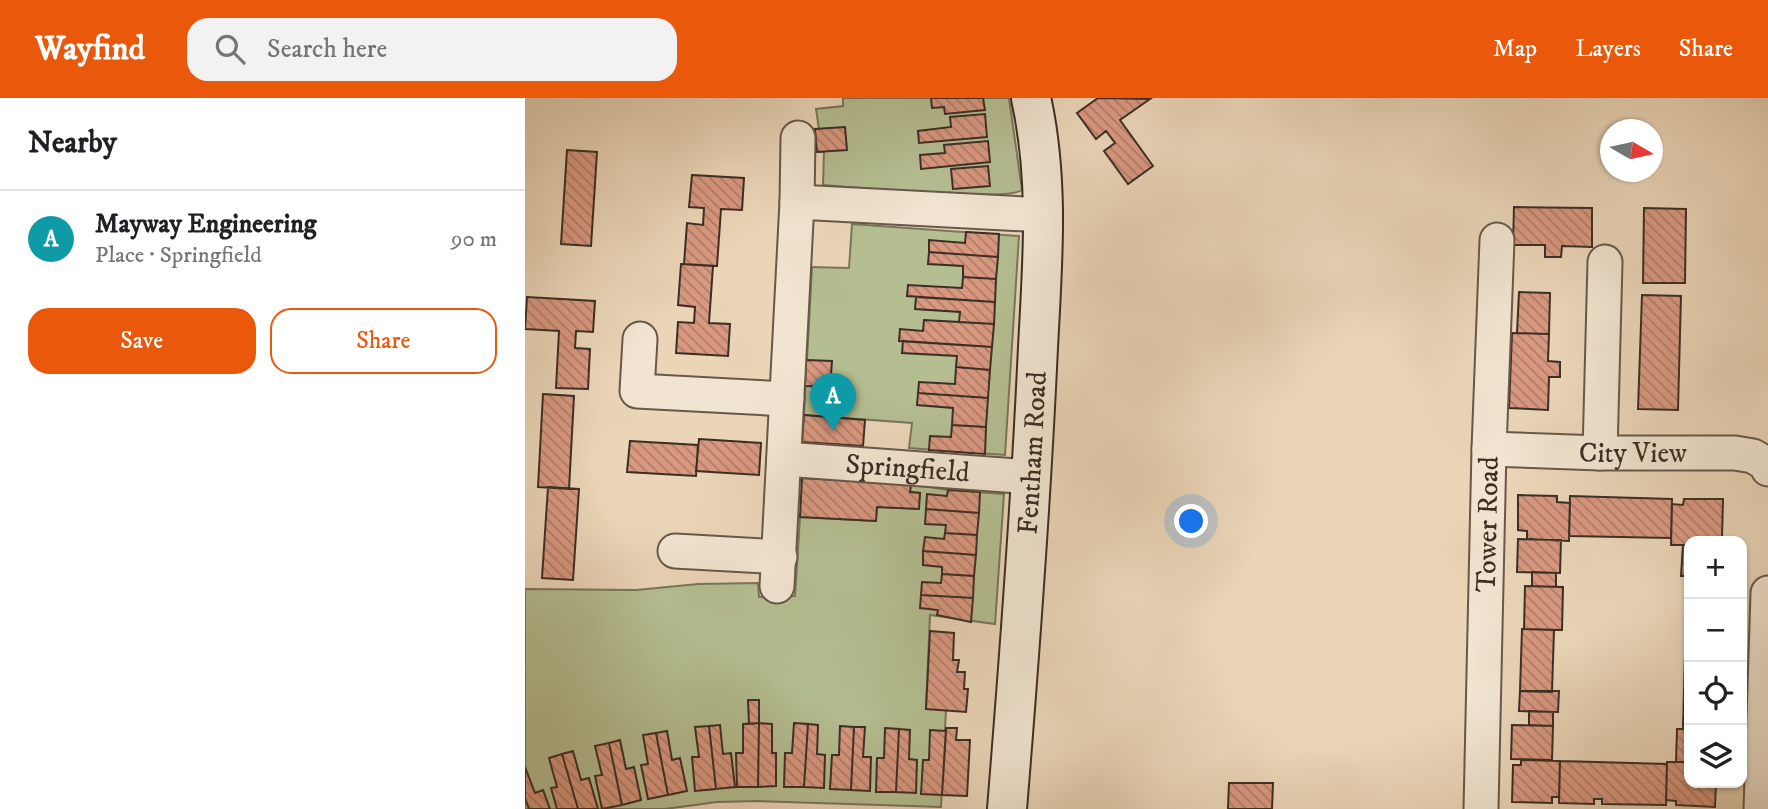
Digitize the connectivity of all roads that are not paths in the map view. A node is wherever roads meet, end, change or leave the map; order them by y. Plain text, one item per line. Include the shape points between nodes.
1 (1031, 98) edge
2 (798, 138) dead end
3 (797, 202) junction
4 (1044, 215) junction
5 (1497, 240) dead end
6 (1605, 262) dead end
7 (640, 340) dead end
8 (787, 399) junction
9 (1489, 449) junction
10 (1600, 453) junction
11 (784, 458) junction
12 (1768, 469) edge
13 (1032, 477) junction
14 (675, 551) dead end
15 (1768, 593) edge
16 (1007, 809) edge
17 (1481, 809) edge
18 (1761, 809) edge

1 - 4 street, Fentham Road via 1040,138
2 - 3 street
3 - 4 street
3 - 8 street
4 - 13 street, Fentham Road
5 - 9 street, Tower Road
6 - 10 street
7 - 8 street via 637,391
8 - 11 street
9 - 10 street, City View
9 - 17 street, Tower Road
10 - 12 street, City View via 1735,453 1753,456
11 - 13 street, Springfield
11 - 14 street via 779,571
13 - 16 street, Fentham Road
15 - 18 street

